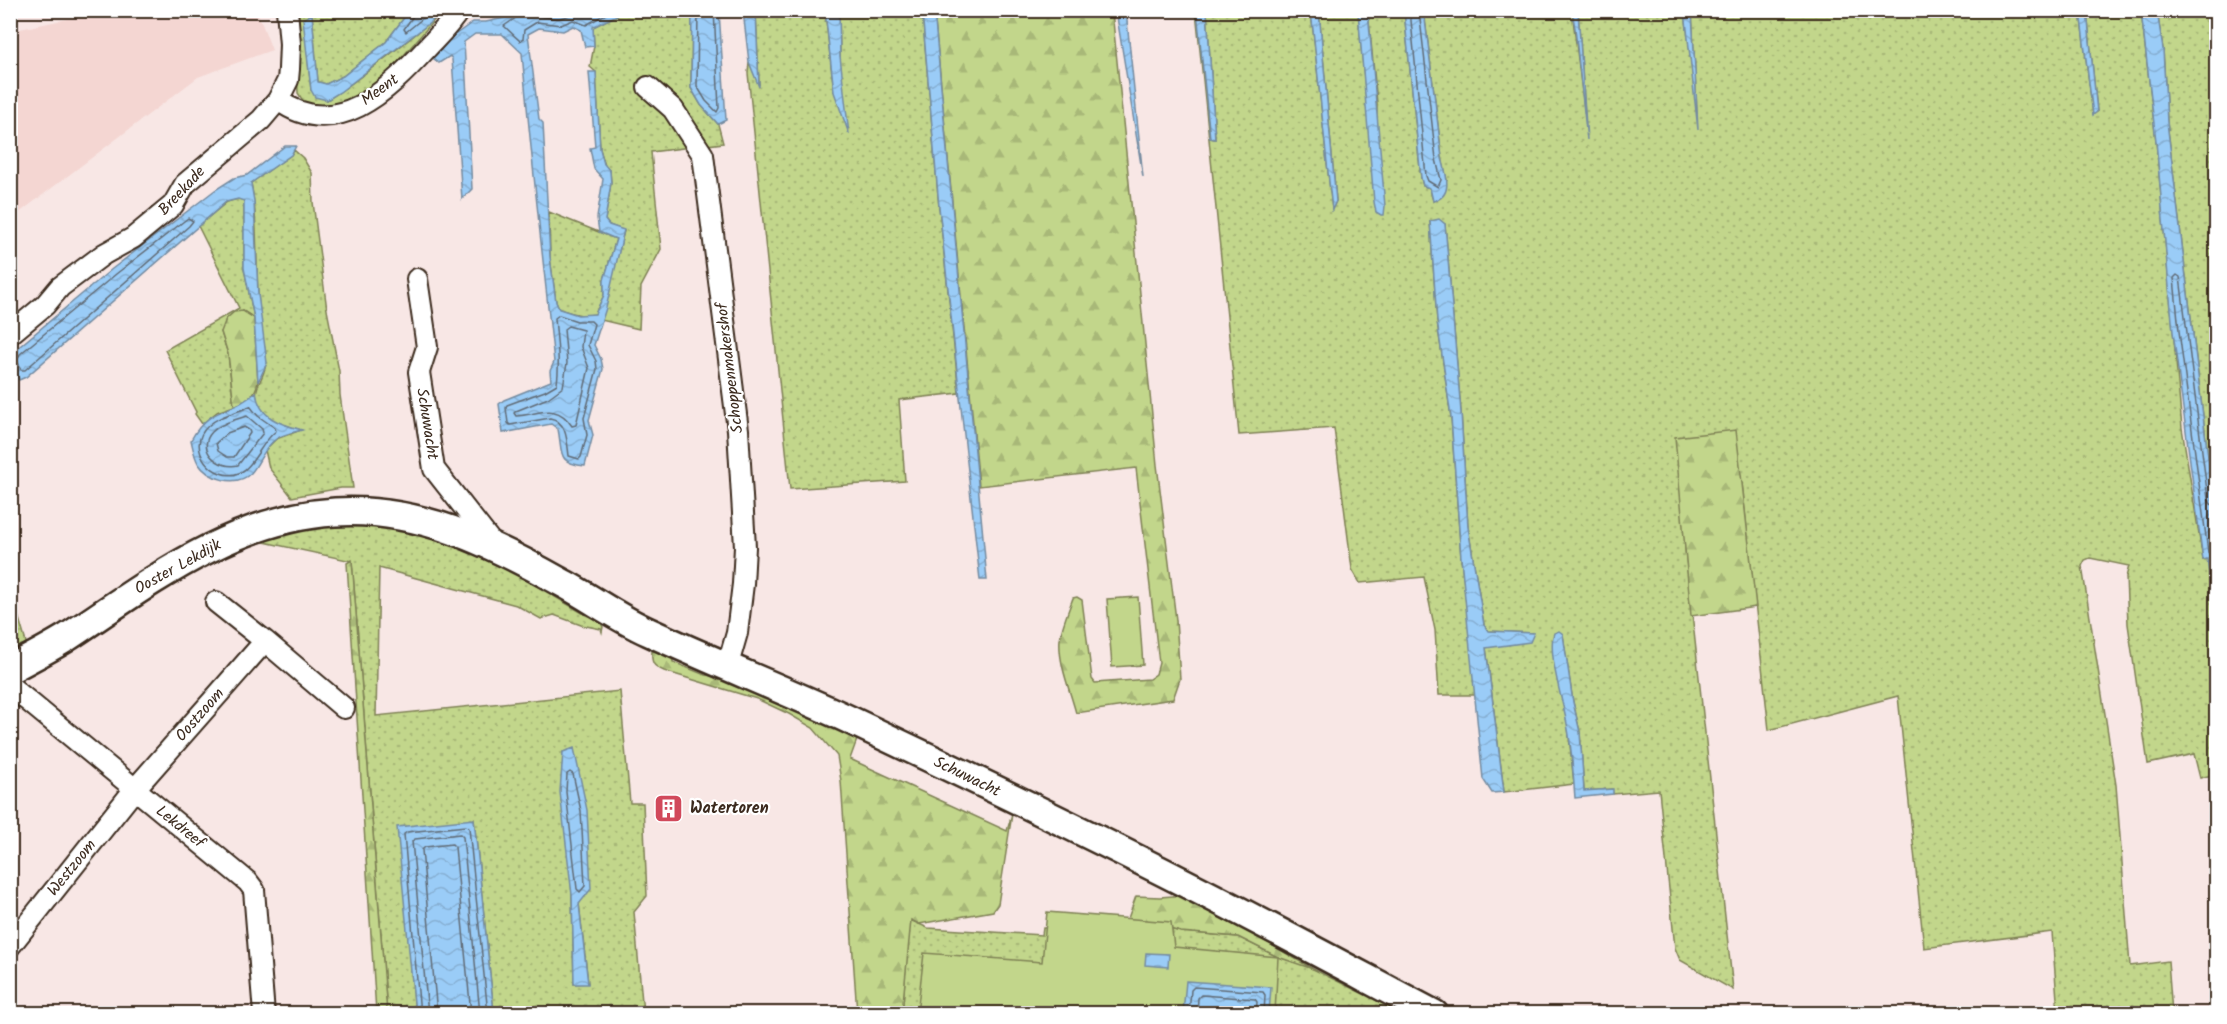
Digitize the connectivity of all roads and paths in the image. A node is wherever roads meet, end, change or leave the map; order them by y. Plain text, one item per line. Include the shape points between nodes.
1 (288, 10) edge
2 (459, 10) edge
3 (648, 87) dead end
4 (278, 100) junction
5 (417, 279) dead end
6 (10, 334) edge
7 (362, 511) joint
8 (496, 549) junction
9 (216, 602) dead end
10 (265, 641) junction
11 (728, 668) junction
12 (10, 669) edge
13 (10, 687) edge
14 (344, 708) dead end
15 (134, 790) junction
16 (10, 946) edge
17 (264, 1014) edge
18 (1434, 1014) edge

1 - 4 street, Breekade via 290,69
2 - 4 street, Meent via 401,75 380,94 349,112 319,117 291,110
3 - 11 street, Schoppenmakershof via 673,109 703,155 738,430 745,547 743,584
4 - 6 street, Breekade via 261,120 185,184 173,205 133,238 60,287
5 - 8 street, Schuwacht via 427,347 419,372 434,469
7 - 8 street, Schuwacht via 436,523
7 - 12 street, Ooster Lekdijk via 329,512 289,520 249,531 190,557
8 - 11 street, Schuwacht via 632,624
9 - 10 street
10 - 14 street
10 - 15 street, Oostzoom
11 - 18 street, Schuwacht via 849,720 1180,880
13 - 15 street, Lekdreef
15 - 16 street, Westzoom
15 - 17 street, Lekdreef via 254,890

